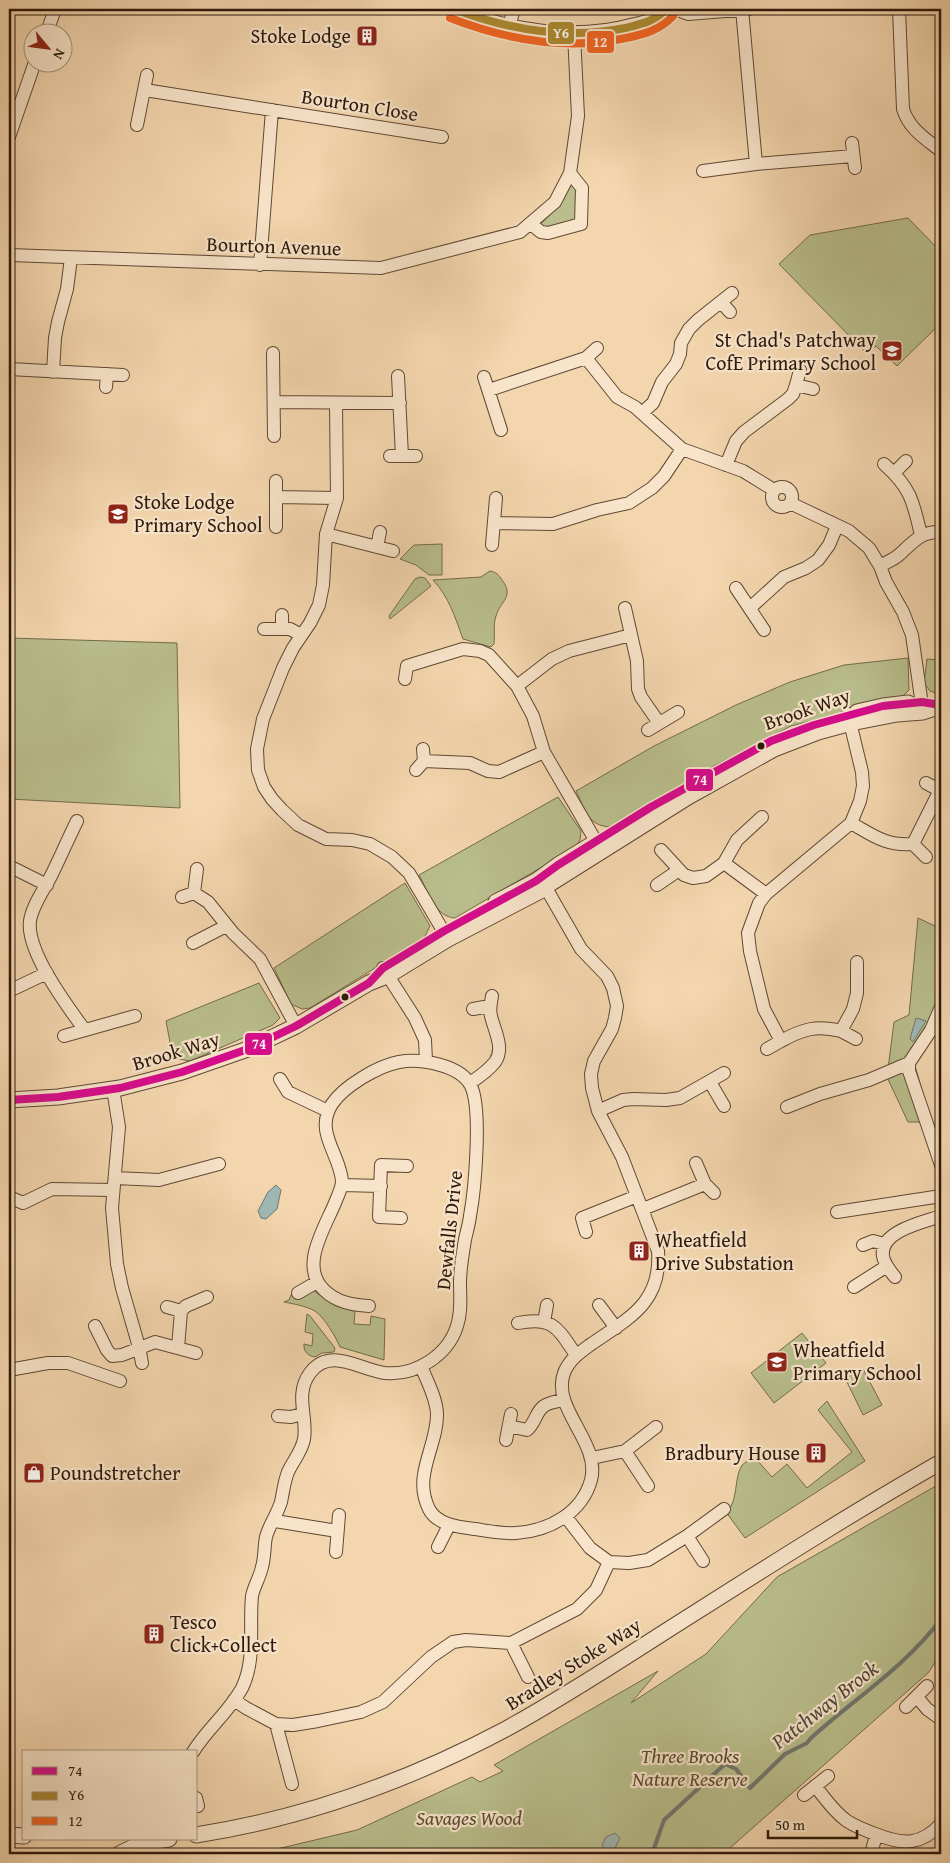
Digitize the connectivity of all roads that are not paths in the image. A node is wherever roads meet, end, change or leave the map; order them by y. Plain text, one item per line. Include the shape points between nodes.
1 (55, 9) edge
2 (454, 9) edge
3 (514, 9) edge
4 (666, 9) edge
5 (675, 9) edge
6 (746, 9) edge
7 (898, 9) edge
8 (50, 22) edge
9 (509, 26) junction
10 (574, 34) junction
11 (32, 72) edge
12 (147, 76) dead end
13 (145, 90) junction
14 (272, 110) junction
15 (137, 126) dead end
16 (9, 137) edge
17 (442, 138) dead end
18 (852, 143) dead end
19 (941, 151) edge
20 (756, 164) junction
21 (703, 171) dead end
22 (570, 173) junction
23 (531, 224) junction
24 (9, 255) edge
25 (70, 258) junction
26 (260, 265) junction
27 (732, 293) dead end
28 (721, 302) junction
29 (730, 312) dead end
30 (597, 348) dead end
31 (273, 353) dead end
32 (586, 358) junction
33 (9, 370) edge
34 (800, 370) dead end
35 (54, 372) junction
36 (123, 374) dead end
37 (398, 376) dead end
38 (484, 377) dead end
39 (796, 385) junction
40 (813, 389) dead end
41 (489, 390) junction
42 (274, 402) junction
43 (336, 403) junction
44 (400, 403) junction
45 (642, 413) junction
46 (501, 430) dead end
47 (274, 436) dead end
48 (682, 449) junction
49 (416, 456) dead end
50 (906, 461) dead end
51 (884, 464) dead end
52 (726, 465) junction
53 (894, 473) junction
54 (276, 482) dead end
55 (276, 497) junction
56 (338, 498) junction
57 (496, 498) dead end
58 (495, 523) junction
59 (837, 526) junction
60 (276, 527) dead end
61 (380, 532) dead end
62 (941, 532) edge
63 (326, 534) junction
64 (921, 535) junction
65 (492, 545) dead end
66 (377, 547) junction
67 (393, 552) dead end
68 (880, 566) junction
69 (736, 588) dead end
70 (625, 608) dead end
71 (750, 608) junction
72 (282, 615) dead end
73 (282, 628) junction
74 (264, 629) dead end
75 (764, 630) dead end
76 (302, 635) junction
77 (631, 635) junction
78 (404, 668) dead end
79 (517, 686) junction
80 (941, 705) edge
81 (923, 707) junction
82 (678, 712) dead end
83 (850, 718) junction
84 (544, 752) junction
85 (421, 760) dead end
86 (926, 783) dead end
87 (940, 789) edge
88 (762, 817) dead end
89 (77, 821) dead end
90 (851, 823) junction
91 (914, 844) junction
92 (600, 846) junction
93 (662, 850) dead end
94 (926, 857) dead end
95 (724, 863) junction
96 (13, 868) dead end
97 (196, 869) dead end
98 (679, 870) junction
99 (542, 884) junction
100 (47, 885) junction
101 (657, 885) dead end
102 (766, 894) junction
103 (226, 926) junction
104 (446, 935) junction
105 (193, 943) dead end
106 (857, 962) dead end
107 (386, 972) junction
108 (46, 973) junction
109 (9, 991) edge
110 (941, 1007) edge
111 (473, 1009) dead end
112 (136, 1016) dead end
113 (296, 1026) junction
114 (84, 1029) junction
115 (841, 1031) junction
116 (64, 1036) dead end
117 (856, 1039) dead end
118 (781, 1041) junction
119 (767, 1049) dead end
120 (426, 1061) junction
121 (909, 1063) junction
122 (724, 1073) dead end
123 (280, 1079) dead end
124 (710, 1082) junction
125 (470, 1083) junction
126 (113, 1090) junction
127 (9, 1100) edge
128 (724, 1106) dead end
129 (787, 1107) dead end
130 (598, 1111) junction
131 (328, 1112) junction
132 (696, 1163) dead end
133 (219, 1164) dead end
134 (941, 1165) edge
135 (407, 1166) dead end
136 (114, 1184) junction
137 (342, 1185) junction
138 (381, 1186) junction
139 (637, 1196) junction
140 (941, 1196) edge
141 (9, 1197) edge
142 (642, 1209) junction
143 (837, 1212) dead end
144 (941, 1216) edge
145 (401, 1218) dead end
146 (586, 1232) dead end
147 (884, 1244) junction
148 (863, 1245) dead end
149 (887, 1266) junction
150 (895, 1277) dead end
151 (317, 1282) junction
152 (854, 1287) dead end
153 (298, 1293) dead end
154 (207, 1297) dead end
155 (548, 1305) dead end
156 (599, 1305) dead end
157 (369, 1306) dead end
158 (168, 1307) dead end
159 (181, 1311) junction
160 (544, 1322) junction
161 (518, 1323) dead end
162 (95, 1326) dead end
163 (616, 1328) junction
164 (139, 1347) junction
165 (178, 1348) junction
166 (196, 1352) dead end
167 (576, 1355) junction
168 (142, 1363) dead end
169 (421, 1366) junction
170 (9, 1370) edge
171 (120, 1381) dead end
172 (564, 1400) junction
173 (302, 1414) junction
174 (278, 1416) dead end
175 (656, 1428) dead end
176 (506, 1440) dead end
177 (625, 1451) junction
178 (592, 1458) junction
179 (941, 1462) edge
180 (648, 1486) dead end
181 (724, 1509) dead end
182 (339, 1515) dead end
183 (566, 1517) junction
184 (274, 1521) junction
185 (449, 1525) junction
186 (337, 1531) junction
187 (686, 1536) junction
188 (438, 1546) dead end
189 (336, 1552) dead end
190 (703, 1561) dead end
191 (609, 1562) junction
192 (511, 1643) junction
193 (528, 1676) dead end
194 (927, 1686) dead end
195 (917, 1697) junction
196 (234, 1700) junction
197 (906, 1706) dead end
198 (941, 1719) edge
199 (276, 1724) junction
200 (195, 1750) edge
201 (828, 1776) dead end
202 (292, 1784) dead end
203 (815, 1786) junction
204 (804, 1795) dead end
205 (941, 1824) edge
206 (9, 1835) edge
207 (198, 1835) edge
208 (876, 1835) junction
209 (22, 1836) edge
210 (127, 1840) edge
211 (163, 1840) edge
212 (139, 1844) junction
213 (119, 1854) edge
214 (871, 1854) edge

1 - 8 street
2 - 9 street
3 - 9 street
4 - 10 street via 654,20 616,30
5 - 6 street via 688,14
6 - 20 street
7 - 19 street via 905,116 915,130
9 - 10 street
10 - 22 street, Bourton Avenue via 578,116
11 - 16 street
12 - 13 street
13 - 14 street, Bourton Close
13 - 15 street
14 - 17 street, Bourton Close
14 - 26 street, Bourton Close
18 - 20 street via 854,162
20 - 21 street
22 - 23 street, Bourton Avenue via 555,202
22 - 23 street via 582,188 581,224 548,234
23 - 26 street, Bourton Avenue via 520,232 381,268
24 - 25 street, Bourton Avenue
25 - 26 street, Bourton Avenue
25 - 35 street via 68,289 55,338
27 - 28 street
28 - 29 street
28 - 45 street via 689,329 681,343 676,364 662,382 653,403
30 - 32 street
31 - 42 street
32 - 41 street
32 - 45 street via 617,397
33 - 35 street
34 - 39 street
35 - 36 street via 107,381
37 - 44 street
38 - 41 street
39 - 40 street
39 - 52 street via 788,399 736,441
41 - 46 street
42 - 43 street
42 - 47 street
43 - 44 street
43 - 56 street
44 - 49 street via 396,456
45 - 48 street
48 - 52 street
48 - 58 street via 664,476 629,503 553,524
50 - 53 street
51 - 53 street
52 - 59 street via 751,475 774,490 771,498 775,505 784,507 790,503
53 - 64 street via 910,492
54 - 55 street
55 - 56 street
55 - 60 street
56 - 63 street
57 - 58 street
58 - 65 street
59 - 68 street via 870,548
59 - 71 street via 818,560 784,577
61 - 66 street
62 - 64 street
63 - 66 street
63 - 76 street via 323,585 318,604
64 - 68 street via 899,555
66 - 67 street
68 - 81 street via 912,635
69 - 71 street
70 - 77 street
71 - 75 street
72 - 73 street
73 - 74 street
73 - 76 street
76 - 104 street via 282,668 259,733 258,770 264,787 282,810 307,831 326,839 370,844 400,864
77 - 79 street via 568,651
77 - 82 street via 637,661 638,689 654,726
78 - 79 street via 470,648 489,655
79 - 84 street via 533,716
80 - 81 street, Brook Way
81 - 83 street, Brook Way via 883,706
83 - 90 street via 863,786
83 - 92 street, Brook Way via 774,748
84 - 85 street via 499,772 470,763
84 - 92 street
86 - 87 street
87 - 91 street
88 - 95 street via 737,840
89 - 100 street
90 - 91 street via 883,841
90 - 102 street
91 - 94 street
92 - 99 street, Brook Way
93 - 98 street
95 - 98 street via 706,876 694,878
95 - 102 street
96 - 100 street
97 - 103 street via 188,895 208,902
98 - 101 street
99 - 104 street, Brook Way
99 - 130 street via 581,949 607,976 617,1006 612,1029 594,1061 592,1088
100 - 108 street via 30,923
102 - 118 street via 748,933 764,1009
103 - 105 street
103 - 113 street via 260,959
104 - 107 street, Brook Way
106 - 115 street via 857,993 853,1009
107 - 113 street, Brook Way
107 - 120 street via 422,1033
108 - 109 street
108 - 114 street
110 - 121 street via 931,1030
111 - 125 street via 491,1001 499,1051 490,1068
112 - 114 street
113 - 126 street, Brook Way via 200,1066
114 - 116 street
115 - 117 street
115 - 118 street via 816,1028 798,1032
118 - 119 street
120 - 125 street via 454,1071
120 - 131 street via 408,1060 388,1065 361,1079 339,1096
121 - 129 street
121 - 134 street via 908,1072
122 - 124 street
123 - 131 street via 288,1092
124 - 128 street
124 - 130 street via 680,1098 623,1100
125 - 169 street, Dewfalls Drive via 477,1116 473,1193 462,1256 461,1307 458,1324 447,1345 434,1359
126 - 127 street, Brook Way
126 - 136 street via 119,1127
130 - 139 street via 622,1157
131 - 137 street via 326,1136 338,1163
132 - 142 street via 709,1189
133 - 136 street via 159,1180
135 - 138 street via 381,1164
136 - 141 street via 52,1189 23,1203
136 - 164 street via 112,1208 117,1264
137 - 138 street
137 - 151 street via 315,1251 313,1270
138 - 145 street via 379,1217
139 - 142 street
139 - 146 street via 579,1214
140 - 143 street
142 - 163 street via 658,1251 655,1286 648,1299
144 - 147 street via 895,1233
147 - 148 street via 873,1241
147 - 149 street via 883,1257
149 - 150 street
149 - 152 street
151 - 153 street
151 - 157 street via 329,1295 342,1302
154 - 159 street
155 - 160 street
156 - 163 street
158 - 159 street
159 - 165 street
160 - 161 street via 529,1320
160 - 167 street via 557,1327
162 - 164 street via 112,1356
163 - 167 street
164 - 165 street via 155,1342
164 - 168 street
165 - 166 street
167 - 172 street via 564,1374
169 - 173 street, Dewfalls Drive via 404,1372 385,1373 342,1360 330,1360 310,1372 302,1397
169 - 185 street via 437,1414 424,1474 424,1498 430,1511
170 - 171 street via 68,1363
172 - 176 street via 544,1405 527,1430 510,1420
172 - 178 street
173 - 174 street
173 - 184 street, Dewfalls Drive via 304,1438 288,1472
175 - 177 street
177 - 178 street
177 - 180 street
178 - 183 street via 592,1477 587,1492
179 - 207 street, Bradley Stoke Way via 550,1703 462,1752 388,1784 325,1804
181 - 187 street
182 - 186 street
183 - 185 street via 530,1532 501,1533
183 - 191 street via 590,1548
184 - 186 street
184 - 196 street, Dewfalls Drive via 267,1535 262,1570 252,1594 248,1670
185 - 188 street
186 - 189 street
187 - 190 street
187 - 191 street via 648,1560
191 - 192 street via 596,1590 577,1608
192 - 193 street
192 - 199 street via 453,1642 431,1657 383,1702 346,1716 301,1724
194 - 195 street
195 - 197 street
195 - 198 street
196 - 199 street
196 - 200 street
199 - 202 street
201 - 203 street
203 - 204 street
203 - 208 street via 846,1820
205 - 208 street via 915,1841 901,1842
206 - 209 street
208 - 214 street
210 - 212 street
211 - 212 street
212 - 213 street

